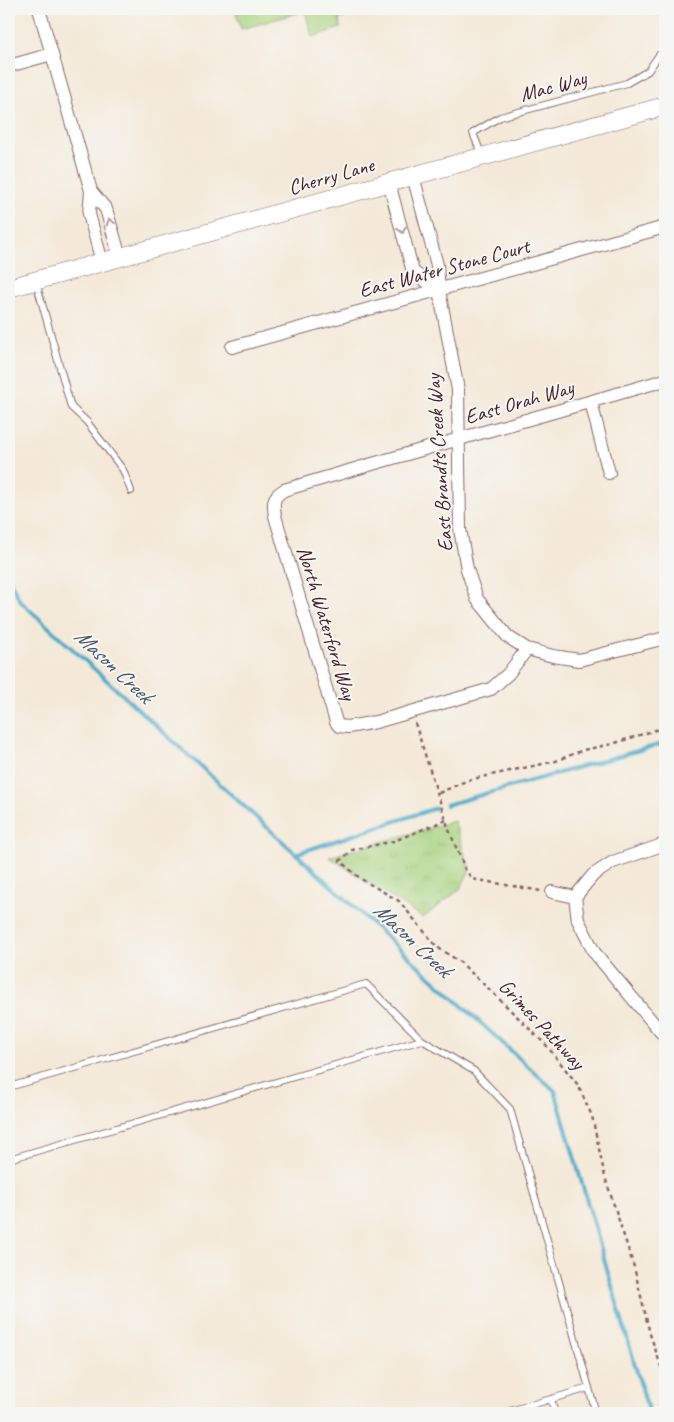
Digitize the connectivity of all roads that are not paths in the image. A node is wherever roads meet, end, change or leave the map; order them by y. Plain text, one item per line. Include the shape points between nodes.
1 (39, 9) edge
2 (52, 54) junction
3 (660, 55) dead end
4 (9, 66) edge
5 (665, 106) edge
6 (483, 157) junction
7 (413, 176) junction
8 (389, 183) junction
9 (91, 191) junction
10 (665, 228) edge
11 (120, 257) junction
12 (102, 262) junction
13 (36, 281) junction
14 (9, 288) edge
15 (439, 290) junction
16 (232, 347) dead end
17 (665, 380) edge
18 (591, 402) junction
19 (459, 440) junction
20 (609, 473) dead end
21 (131, 491) dead end
22 (273, 501) joint
23 (665, 638) edge
24 (527, 649) junction
25 (665, 844) edge
26 (552, 892) road end
27 (575, 897) junction
28 (664, 1031) edge
29 (422, 1040) junction
30 (9, 1087) edge
31 (9, 1159) edge
32 (589, 1388) junction
33 (551, 1399) junction
34 (502, 1413) edge
35 (555, 1413) edge
36 (596, 1413) edge

1 - 2 street
2 - 4 street
2 - 9 street
3 - 6 lane, Mac Way via 648,71 628,83 500,117 473,133
5 - 6 main road, Cherry Lane
6 - 7 main road, Cherry Lane
7 - 8 main road, Cherry Lane
7 - 15 street, East Brandts Creek Way via 437,265
8 - 11 main road, Cherry Lane
8 -> 15 street via 413,272
11 -> 9 street via 106,209
9 - 12 street via 89,214
10 - 15 street, East Water Stone Court
11 - 12 main road, Cherry Lane
12 - 13 main road, Cherry Lane
13 - 14 main road, Cherry Lane
13 - 21 lane via 71,407 88,422 123,470
15 - 16 street, East Water Stone Court
15 - 19 street, East Brandts Creek Way via 458,390
17 - 18 street, East Orah Way
18 - 19 street, East Orah Way
18 - 20 street
19 - 22 street, East Orah Way via 284,490 275,495
19 - 24 street, East Brandts Creek Way via 460,529 467,569 477,598 486,611 508,637
22 - 24 street, North Waterford Way via 339,726 376,722 491,689 508,674
23 - 24 street, East Brandts Creek Way via 579,660
25 - 27 street via 613,862 593,875
26 - 27 street
27 - 28 street via 578,920 594,952
29 - 30 lane via 366,984
29 - 31 lane
29 - 32 lane via 474,1071 510,1109
32 - 33 lane
32 - 36 lane
33 - 34 lane
33 - 35 lane

